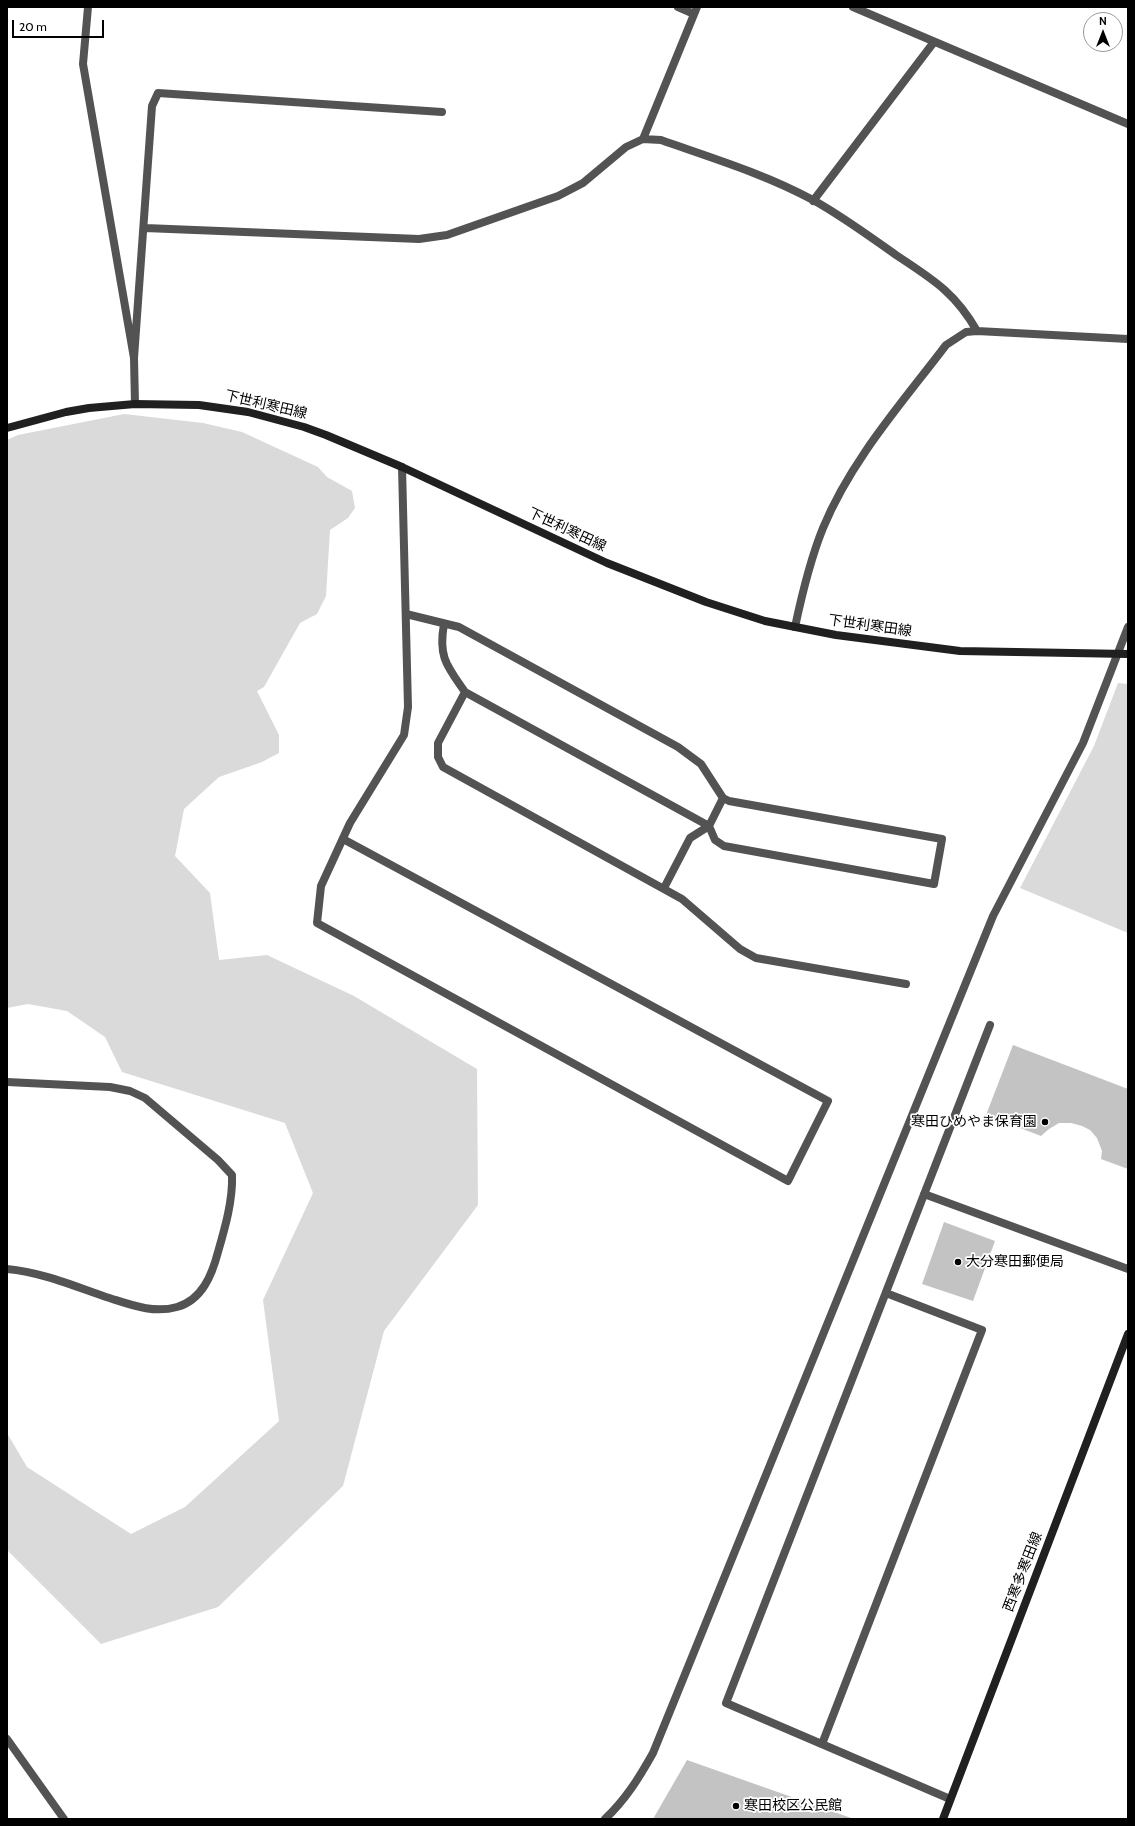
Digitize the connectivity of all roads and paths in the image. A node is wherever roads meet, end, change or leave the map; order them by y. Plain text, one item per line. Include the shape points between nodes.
1 (88, 7) edge
2 (678, 7) edge
3 (853, 7) edge
4 (696, 10) edge
5 (934, 42) junction
6 (442, 112) dead end
7 (1128, 124) edge
8 (642, 139) junction
9 (813, 201) junction
10 (144, 228) junction
11 (976, 331) junction
12 (1128, 339) edge
13 (134, 358) junction
14 (135, 404) junction
15 (7, 428) edge
16 (402, 467) junction
17 (406, 614) junction
18 (444, 624) junction
19 (795, 627) junction
20 (1128, 627) edge
21 (1128, 654) edge
22 (465, 692) junction
23 (723, 798) junction
24 (709, 826) junction
25 (343, 839) junction
26 (664, 888) junction
27 (906, 984) dead end
28 (990, 1025) dead end
29 (7, 1082) edge
30 (924, 1194) junction
31 (7, 1269) edge
32 (1128, 1270) edge
33 (886, 1293) junction
34 (1128, 1334) edge
35 (7, 1739) edge
36 (822, 1744) junction
37 (950, 1799) junction
38 (64, 1819) edge
39 (605, 1819) edge
40 (943, 1819) edge

1 - 13 street via 83,64
2 - 4 street
3 - 5 street
4 - 8 street
5 - 7 street
5 - 9 street
6 - 10 street via 158,93 152,106
8 - 9 street via 661,140 775,182
8 - 10 street via 626,147 583,183 558,196 447,235 419,239
9 - 11 street via 939,284 961,305
10 - 13 street
11 - 12 street
11 - 19 street via 966,332 946,345 857,464 823,528 801,597
13 - 14 street
14 - 15 main road, 下世利寒田線 via 66,412
14 - 16 main road, 下世利寒田線 via 199,405 248,412 304,427
16 - 17 street
16 - 19 main road, 下世利寒田線 via 646,579 706,602 765,621
17 - 18 street
17 - 25 street via 408,707 404,735 350,823
18 - 22 street via 441,647 445,663
18 - 23 street via 459,627 678,747 701,764
19 - 21 main road, 下世利寒田線 via 836,635 960,651
20 - 39 street via 1083,743 993,916 653,1753 637,1783 622,1803
22 - 24 street
22 - 26 street via 438,743 438,757 443,767
23 - 24 street
23 - 24 street via 729,802 942,839 934,884 724,846 715,840
24 - 26 street via 690,838
25 - 25 street via 321,886 317,923 788,1181 828,1101
26 - 27 street via 682,898 740,949 756,958
28 - 30 street
29 - 31 street via 130,1090 144,1098 218,1160 232,1175 232,1184 224,1231 213,1272 201,1291 177,1307 144,1309 34,1273
30 - 32 street
30 - 33 street
33 - 36 street via 726,1703
33 - 36 street via 982,1330
34 - 37 main road, 西寒多寒田線
35 - 38 street
36 - 37 street
37 - 40 main road, 西寒多寒田線

